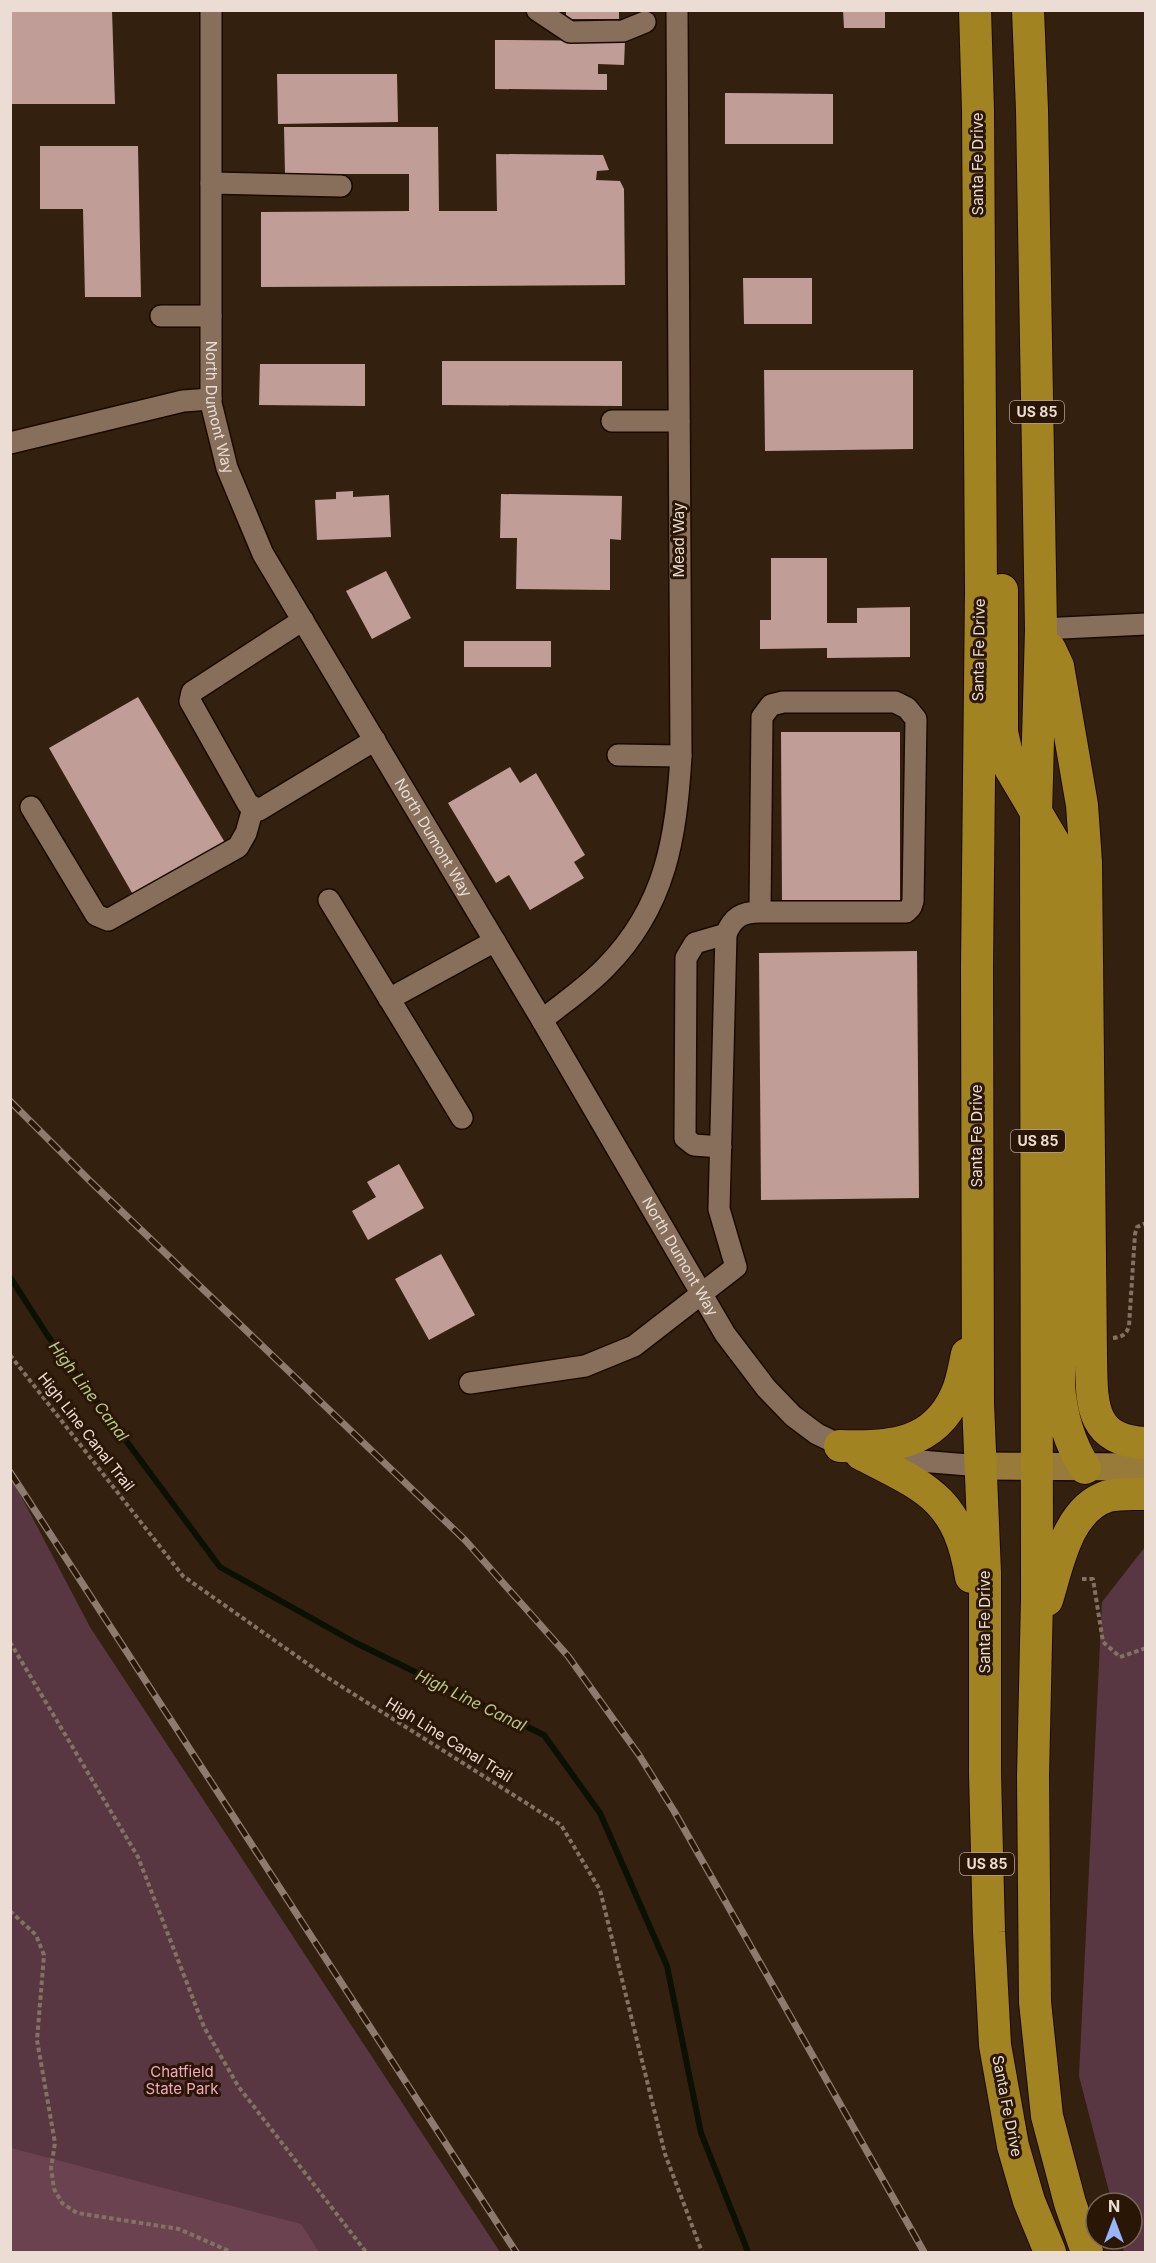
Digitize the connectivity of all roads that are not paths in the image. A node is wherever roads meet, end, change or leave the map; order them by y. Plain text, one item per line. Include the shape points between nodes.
1 (211, 10) edge
2 (537, 10) edge
3 (975, 10) edge
4 (1028, 10) edge
5 (645, 16) edge
6 (677, 16) edge
7 (976, 52) junction
8 (211, 183) junction
9 (341, 186) dead end
10 (161, 316) dead end
11 (211, 316) junction
12 (211, 399) junction
13 (612, 421) dead end
14 (679, 421) junction
15 (10, 443) edge
16 (303, 620) junction
17 (1146, 624) edge
18 (1041, 630) junction
19 (375, 740) junction
20 (618, 755) dead end
21 (681, 756) junction
22 (31, 807) dead end
23 (254, 808) junction
24 (1036, 814) junction
25 (329, 900) dead end
26 (760, 912) junction
27 (726, 934) junction
28 (495, 941) junction
29 (389, 999) junction
30 (542, 1020) junction
31 (462, 1118) dead end
32 (721, 1147) junction
33 (701, 1293) junction
34 (979, 1306) junction
35 (470, 1383) dead end
36 (1146, 1443) edge
37 (851, 1450) junction
38 (981, 1466) junction
39 (1146, 1467) edge
40 (1037, 1468) junction
41 (1085, 1468) junction
42 (1146, 1494) edge
43 (1036, 1639) junction
44 (985, 1649) junction
45 (1050, 2253) edge
46 (1087, 2253) edge

1 - 8 street, North Dumont Way
2 - 5 street via 570,32 623,31
3 - 7 highway, Santa Fe Drive / US 85
4 - 18 highway, US 85
5 - 6 street
6 - 14 street, Mead Way
7 - 24 highway via 1000,161 1002,732 1010,768
7 - 34 highway, Santa Fe Drive / US 85 via 981,591
8 - 9 street
8 - 11 street, North Dumont Way
10 - 11 street
11 - 12 street, North Dumont Way
12 - 15 street via 175,403
12 - 16 street, North Dumont Way via 227,468 263,554
13 - 14 street
14 - 21 street, Mead Way
16 - 19 street, North Dumont Way
16 - 23 street via 192,692 190,701 248,804
17 - 18 street
18 - 24 highway, US 85
18 - 36 highway via 1058,666 1082,805 1094,1404 1101,1422 1113,1436
19 - 23 street via 259,810
19 - 28 street, North Dumont Way
20 - 21 street
21 - 30 street, Mead Way via 670,854 650,908 623,949 604,969
22 - 23 street via 96,915 108,920 238,847
24 - 40 highway, US 85
24 - 41 highway via 1059,850 1063,864 1059,1385 1061,1407
25 - 29 street
26 - 26 street via 906,912 911,907 916,719 906,708 895,702 783,702 771,705 762,717
26 - 27 street via 747,912 731,921
27 - 32 street
27 - 32 street via 695,943 686,958 685,1138 694,1144
28 - 29 street
28 - 30 street, North Dumont Way
29 - 31 street
30 - 33 street, North Dumont Way
32 - 33 street via 719,1209 736,1267
33 - 35 street via 634,1346 585,1366
33 - 37 street, North Dumont Way via 725,1334 766,1388 817,1434
34 - 37 highway via 957,1393 936,1425 902,1443
34 - 38 highway, Santa Fe Drive / US 85
37 - 38 street, North Dumont Way via 893,1460
37 - 44 highway via 918,1484 942,1502 953,1518 968,1556
38 - 40 main road
38 - 44 highway, Santa Fe Drive / US 85
39 - 41 main road
40 - 41 main road
40 - 43 highway, US 85
42 - 43 highway via 1108,1496 1092,1504 1074,1523
43 - 46 highway, US 85 via 1034,1946 1040,2068 1058,2162
44 - 45 highway, Santa Fe Drive / US 85 via 988,1910 995,2045 1013,2146 1029,2202

